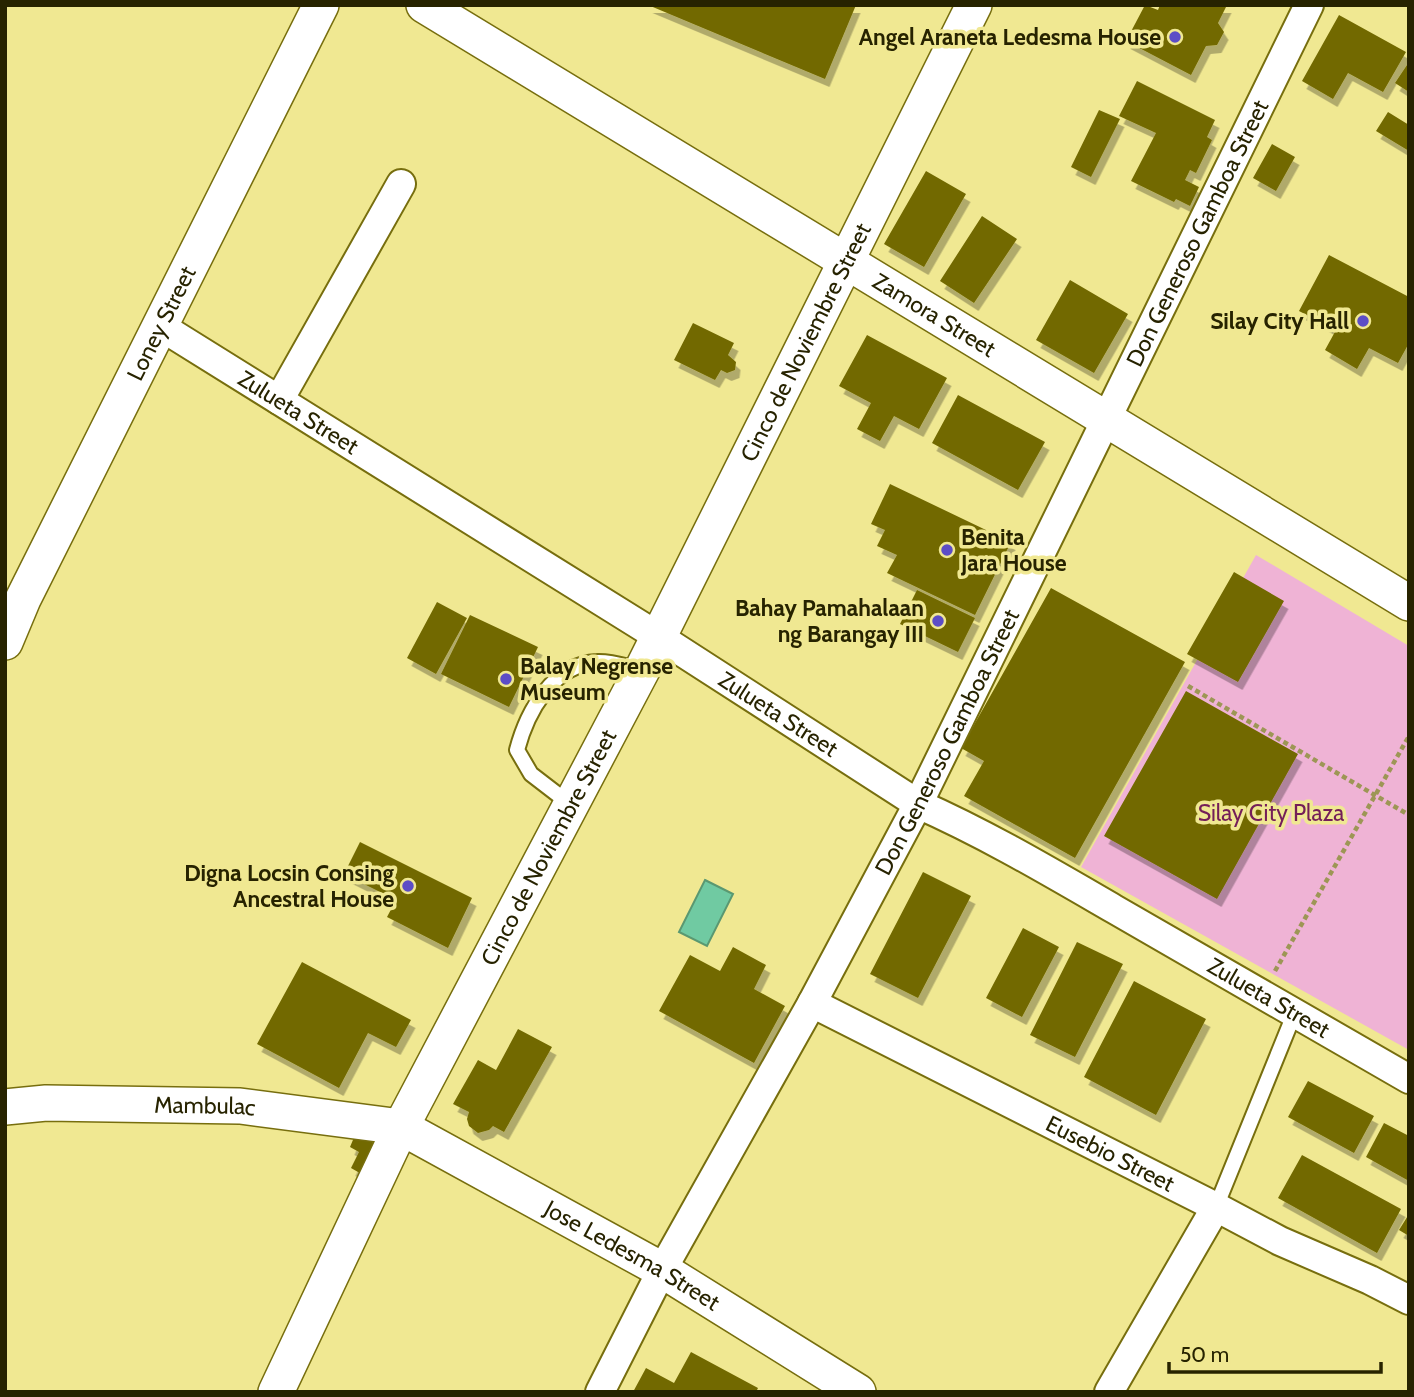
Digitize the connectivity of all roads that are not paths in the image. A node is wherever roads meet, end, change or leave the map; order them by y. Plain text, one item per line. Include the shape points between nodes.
1 (321, 5) edge
2 (424, 5) edge
3 (974, 5) edge
4 (1309, 5) edge
5 (401, 184) dead end
6 (847, 262) junction
7 (160, 326) junction
8 (279, 400) junction
9 (1105, 419) junction
10 (14, 596) edge
11 (1409, 603) edge
12 (659, 638) junction
13 (5, 642) edge
14 (642, 670) junction
15 (918, 804) junction
16 (572, 806) junction
17 (812, 1003) junction
18 (1295, 1012) junction
19 (1409, 1079) edge
20 (5, 1107) edge
21 (401, 1127) junction
22 (1216, 1207) junction
23 (662, 1270) junction
24 (1409, 1300) edge
25 (276, 1392) edge
26 (600, 1392) edge
27 (858, 1392) edge
28 (1109, 1392) edge

1 - 7 street, Loney Street
2 - 6 street, Zamora Street
3 - 6 street, Cinco de Noviembre Street
4 - 9 street, Don Generoso Gamboa Street
5 - 8 street
6 - 9 street, Zamora Street
6 - 12 street, Cinco de Noviembre Street
7 - 8 street, Zulueta Street
7 - 10 street, Loney Street
8 - 12 street, Zulueta Street
9 - 11 street, Zamora Street
9 - 15 street, Don Generoso Gamboa Street
10 - 13 street, Loney Street
12 - 14 street, Cinco de Noviembre Street
12 - 15 street, Zulueta Street
14 - 16 street, Cinco de Noviembre Street
14 - 16 lane via 598,662 573,667 553,681 523,724 517,750 531,774
15 - 17 street, Don Generoso Gamboa Street
15 - 18 street, Zulueta Street via 962,823
16 - 21 street, Cinco de Noviembre Street
17 - 22 street, Eusebio Street
17 - 23 street, Don Generoso Gamboa Street
18 - 19 street, Zulueta Street
18 - 22 lane
20 - 21 street, Mambulac via 46,1103 240,1106
21 - 23 street, Jose Ledesma Street
21 - 25 street, Cinco de Noviembre Street
22 - 24 street, Eusebio Street
22 - 28 street
23 - 26 street, Don Generoso Gamboa Street
23 - 27 street, Jose Ledesma Street

